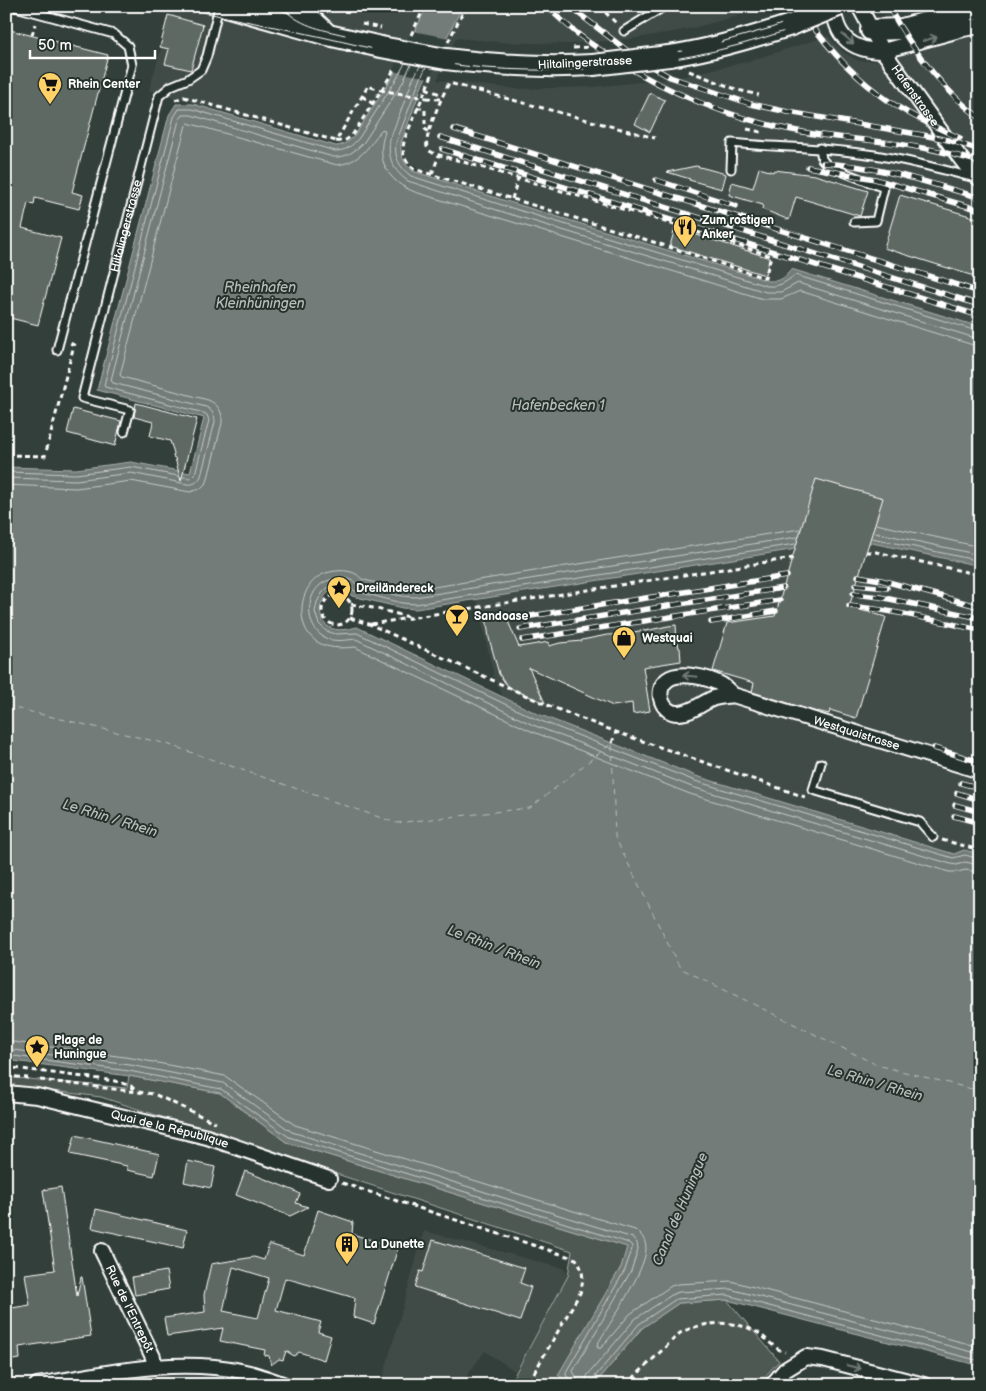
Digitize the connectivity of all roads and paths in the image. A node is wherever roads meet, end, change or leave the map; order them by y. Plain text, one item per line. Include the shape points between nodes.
1 (12, 6) edge
2 (146, 6) edge
3 (219, 6) edge
4 (225, 6) edge
5 (297, 6) edge
6 (665, 6) edge
7 (832, 6) edge
8 (838, 6) edge
9 (859, 6) edge
10 (980, 8) edge
11 (165, 11) dead end
12 (980, 26) edge
13 (624, 30) dead end
14 (871, 30) junction
15 (328, 35) junction
16 (883, 51) junction
17 (391, 75) dead end
18 (432, 75) dead end
19 (426, 88) junction
20 (738, 90) dead end
21 (759, 95) dead end
22 (362, 96) junction
23 (441, 97) junction
24 (174, 100) dead end
25 (373, 104) junction
26 (418, 108) junction
27 (748, 129) dead end
28 (429, 132) junction
29 (762, 133) dead end
30 (655, 138) dead end
31 (336, 141) junction
32 (820, 148) junction
33 (439, 155) junction
34 (731, 169) dead end
35 (432, 174) junction
36 (518, 178) junction
37 (978, 179) edge
38 (512, 199) junction
39 (854, 222) dead end
40 (60, 340) junction
41 (57, 350) dead end
42 (124, 432) dead end
43 (6, 455) edge
44 (866, 552) dead end
45 (793, 558) dead end
46 (980, 576) edge
47 (376, 602) dead end
48 (351, 604) junction
49 (373, 608) junction
50 (411, 617) junction
51 (350, 618) junction
52 (369, 624) junction
53 (734, 695) junction
54 (616, 732) junction
55 (612, 743) dead end
56 (821, 763) dead end
57 (980, 771) edge
58 (811, 799) dead end
59 (933, 837) joint
60 (980, 850) edge
61 (6, 1067) edge
62 (6, 1076) edge
63 (136, 1091) junction
64 (6, 1093) edge
65 (220, 1125) dead end
66 (329, 1179) joint
67 (102, 1251) dead end
68 (800, 1354) junction
69 (154, 1366) junction
70 (37, 1385) edge
71 (285, 1385) edge
72 (531, 1385) edge
73 (626, 1385) edge
74 (772, 1385) edge
75 (924, 1385) edge

1 - 40 lane via 114,34 128,46 132,65
2 - 11 path
3 - 42 lane, Hiltalingerstrasse via 201,70 159,96 82,398 130,410
4 - 15 main road, Hiltalingerstrasse
5 - 15 main road
6 - 13 lane
7 -> 16 street via 840,32 851,44 869,51
8 - 15 main road, Hiltalingerstrasse, bridge via 735,42 678,54 593,65 487,64
9 - 14 street, Hafenstrasse
10 - 14 main road via 902,29
16 -> 12 street
14 - 16 street, Hafenstrasse
16 - 37 street, Hafenstrasse
17 - 25 path
18 - 19 path
19 - 23 path
19 - 26 path
20 - 21 path
22 - 23 path, bridge via 368,86 397,93
22 - 25 path
22 - 31 path
23 - 28 path
23 - 30 path via 449,82
24 - 31 path via 184,97
25 - 31 path via 348,140
26 - 28 path via 424,109 425,129
26 - 35 path via 405,138 403,155 414,169
27 - 29 path
28 - 33 path via 428,149
32 - 34 lane via 732,142
32 - 37 lane via 880,156
32 - 39 lane via 822,159 828,166 884,188 876,220
33 - 35 path
33 - 36 path
35 - 38 path
36 - 38 path
36 - 38 path via 772,256 765,278
40 - 41 lane
40 - 43 path via 74,345 45,456
44 - 46 path
45 - 50 path
47 - 49 path
48 - 49 path
48 - 51 path
48 - 51 path via 346,597 337,595 329,598 322,609 327,621 335,625
49 - 50 path
50 - 52 path
51 - 52 path
52 - 54 path via 547,705
53 -> 53 street, Westquaistrasse via 722,686 686,675 666,680 660,692 667,709 679,713 715,698
53 - 57 street, Westquaistrasse
54 - 55 path
54 - 58 path
56 - 59 lane via 813,790 920,822
59 - 60 path
61 - 63 path via 120,1082
62 - 63 path
63 - 65 path via 154,1094
64 - 66 street, Quai de la République via 37,1096 207,1137
66 - 72 path via 576,1260 584,1282 531,1378
67 - 69 street, Rue de l'Entrepôt via 153,1357
68 - 73 path via 779,1350 740,1325 704,1324 680,1334
68 - 74 street
68 -> 75 street
69 - 70 street
69 - 71 street via 205,1366 242,1371

